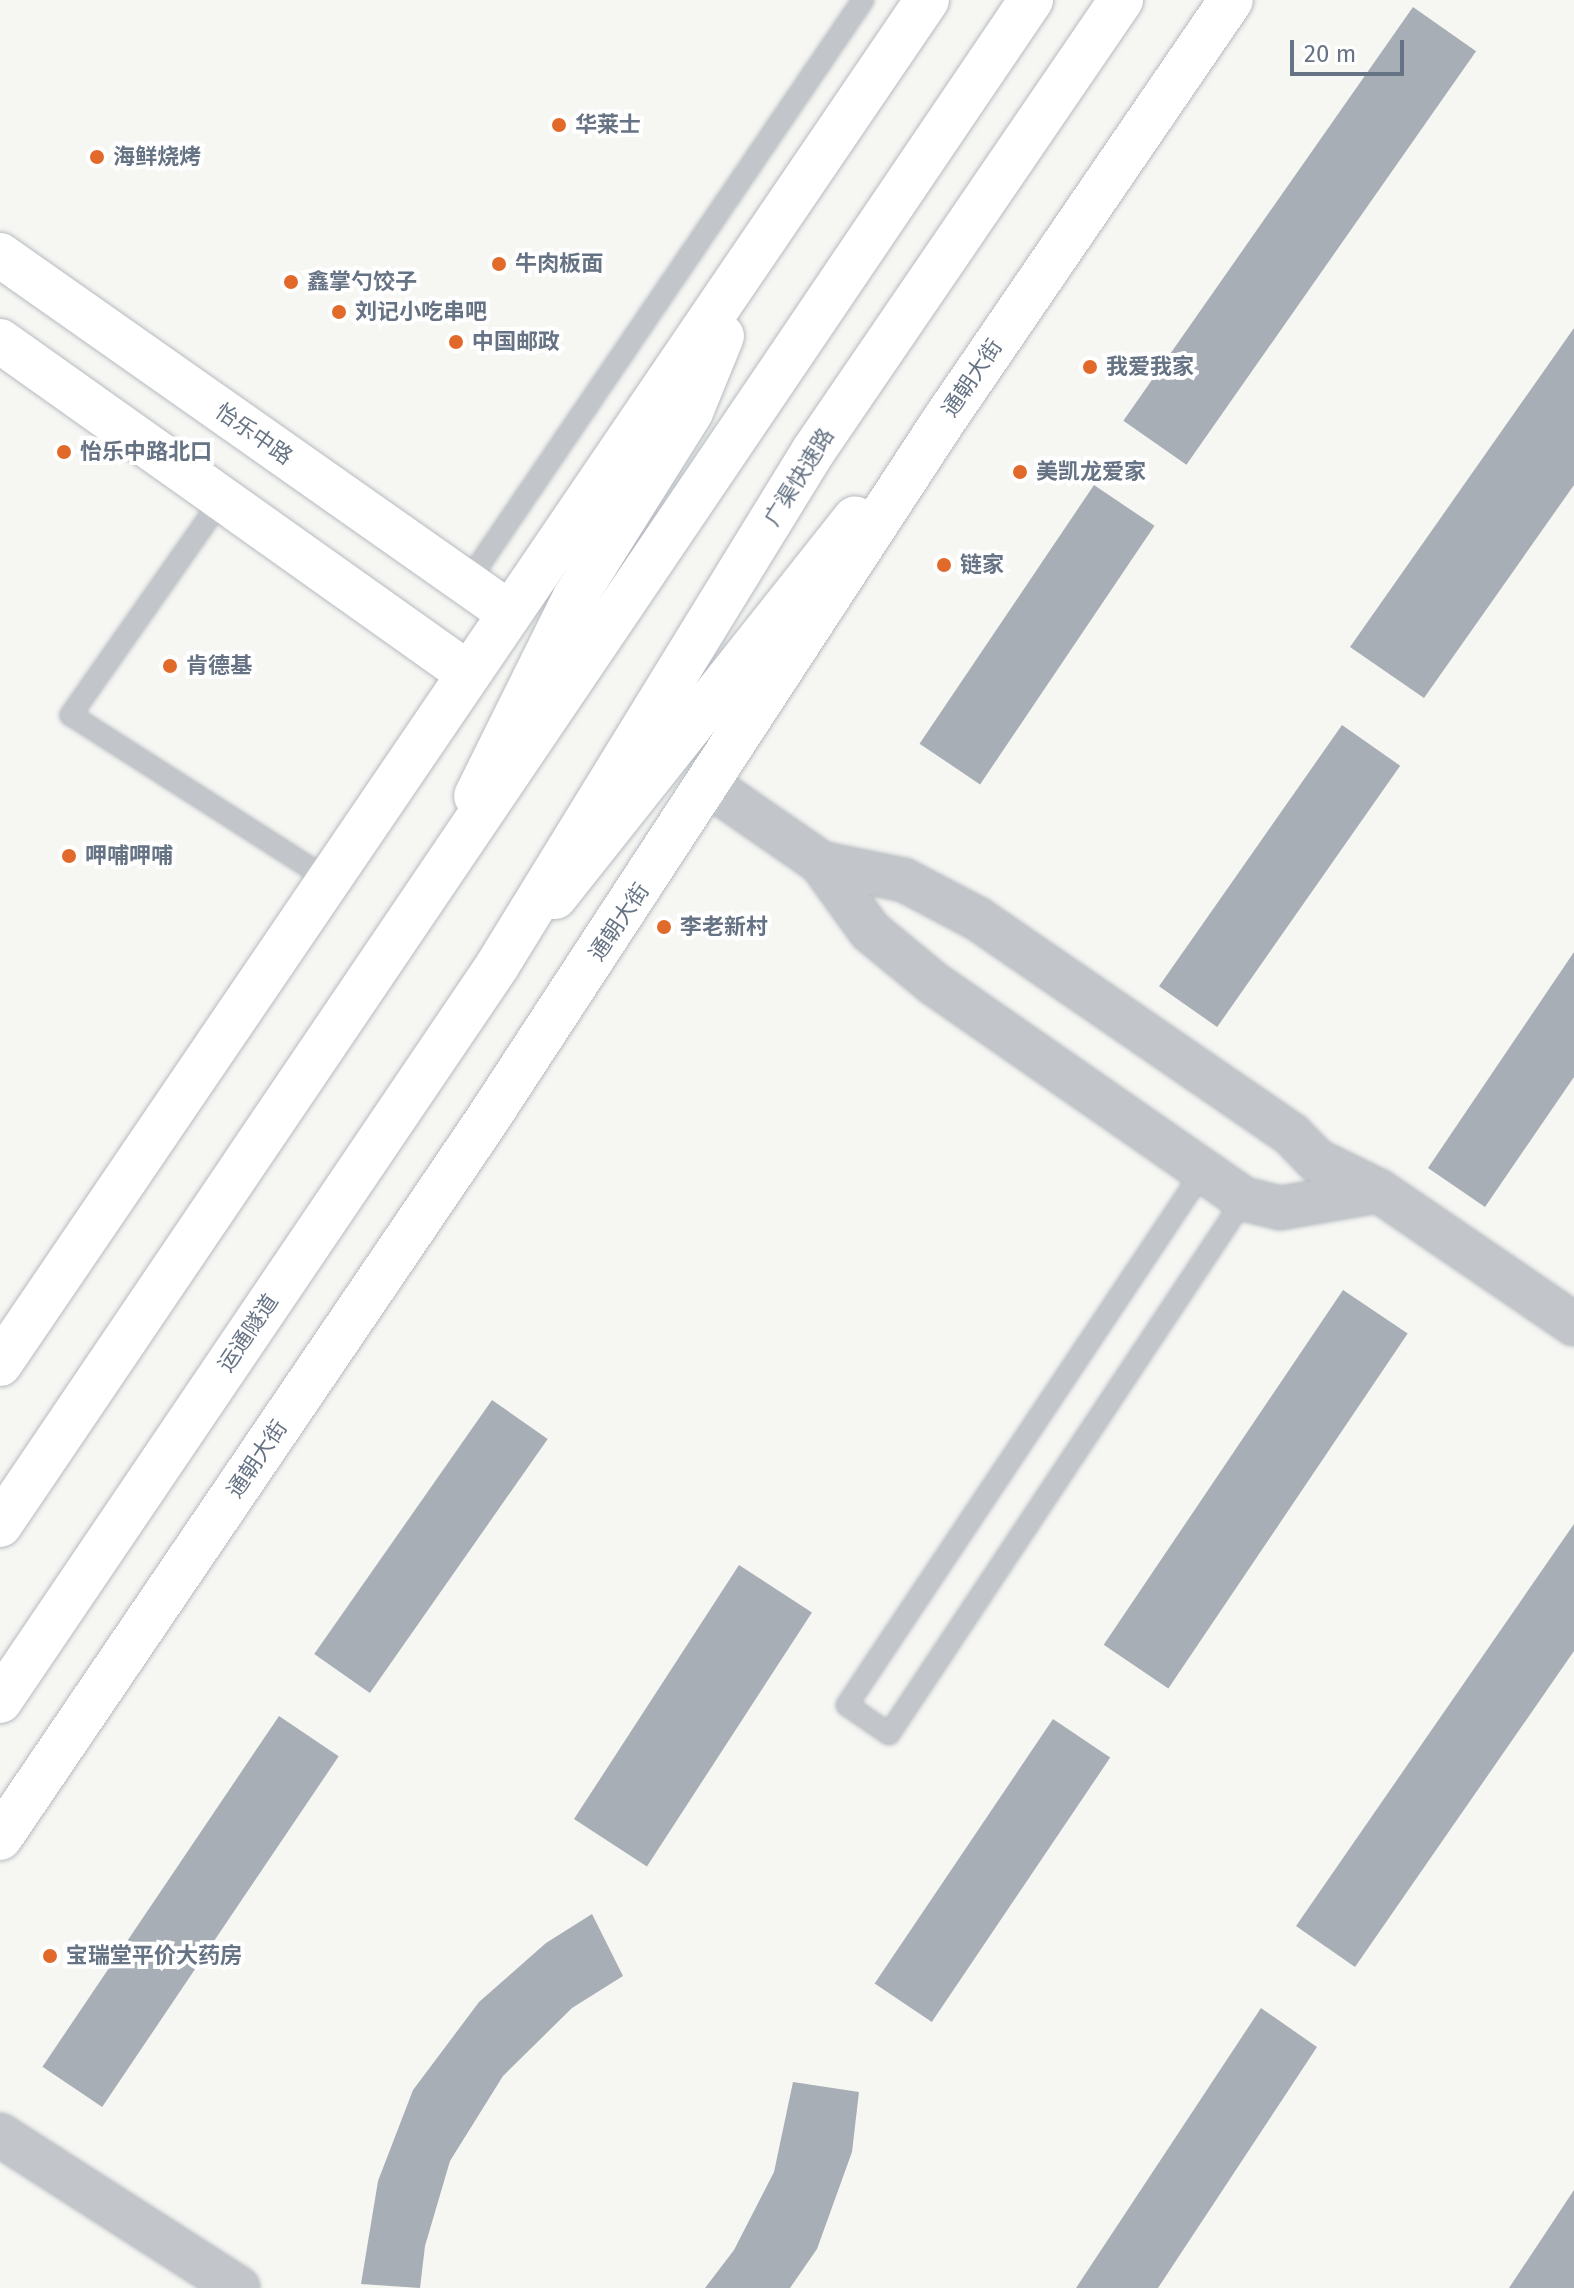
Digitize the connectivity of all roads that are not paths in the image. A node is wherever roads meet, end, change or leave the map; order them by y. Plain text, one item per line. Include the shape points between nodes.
1 (863, 0) edge
2 (927, 0) edge
3 (1031, 0) edge
4 (1121, 0) edge
5 (1231, 0) edge
6 (0, 255) edge
7 (753, 259) junction
8 (0, 341) edge
9 (942, 423) junction
10 (222, 499) junction
11 (467, 583) junction
12 (508, 612) junction
13 (466, 672) junction
14 (710, 786) junction
15 (821, 863) junction
16 (327, 879) junction
17 (421, 906) junction
18 (497, 966) junction
19 (1203, 1171) junction
20 (1379, 1191) junction
21 (1244, 1199) junction
22 (1574, 1324) edge
23 (0, 1364) edge
24 (0, 1525) edge
25 (0, 1701) edge
26 (0, 1838) edge
27 (0, 2135) edge
28 (238, 2288) edge

1 - 11 lane
2 - 7 main road
3 - 17 main road
4 - 18 main road, 广渠快速路 via 814,450
5 - 9 main road, 通朝大街
6 - 11 main road, 怡乐中路
7 - 12 main road
7 - 17 main road via 691,412 575,597
8 - 10 main road
9 - 14 main road, 通朝大街
9 - 18 main road via 804,575 644,792
10 - 13 main road
10 - 16 lane via 71,715
11 - 12 main road, 怡乐中路
12 - 13 main road
13 - 16 main road
14 - 15 street
14 - 26 main road, 通朝大街
15 - 19 street via 870,931 933,983
15 - 20 street via 904,880 978,919 1291,1134 1316,1160
16 - 23 main road
17 - 24 main road
18 - 25 main road, 运通隧道
19 - 21 street
19 - 21 lane via 847,1705 889,1734
20 - 21 street via 1280,1208
20 - 22 street
27 - 28 street

